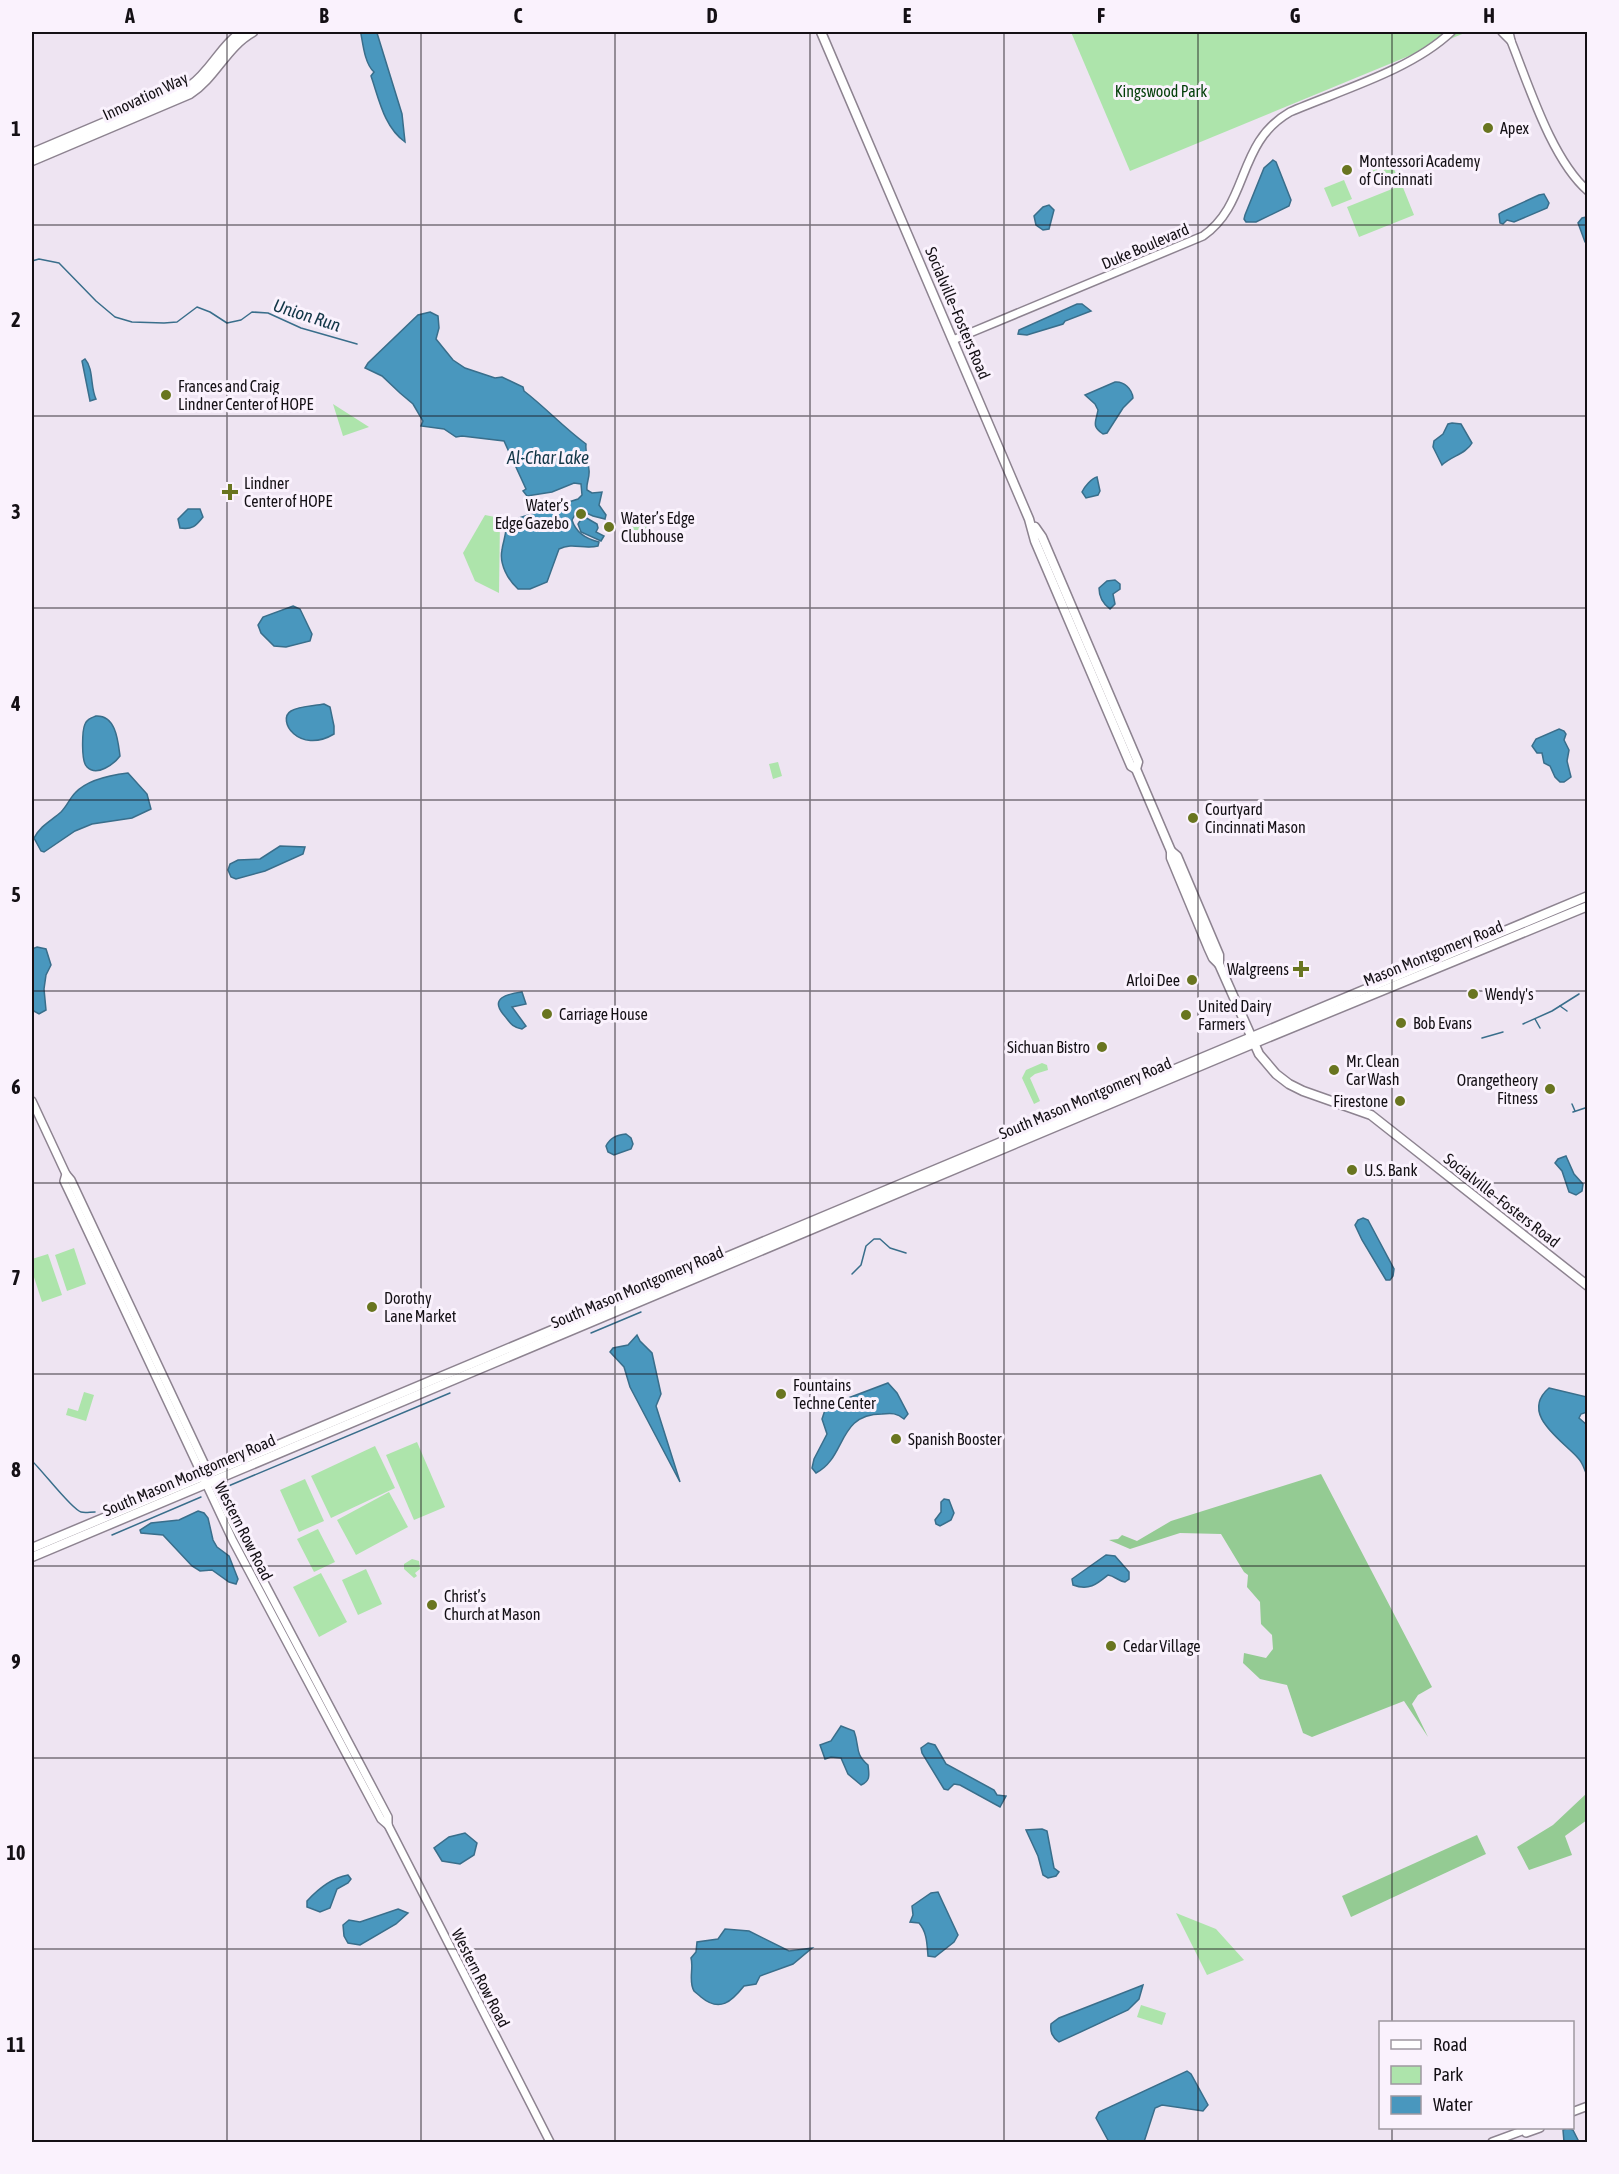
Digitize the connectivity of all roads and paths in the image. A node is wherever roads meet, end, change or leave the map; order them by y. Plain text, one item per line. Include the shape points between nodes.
1 (241, 32) edge
2 (253, 32) edge
3 (821, 32) edge
4 (1451, 32) edge
5 (1502, 32) edge
6 (1509, 32) edge
7 (1511, 41) junction
8 (32, 153) edge
9 (32, 161) edge
10 (1587, 191) edge
11 (953, 340) junction
12 (1587, 896) edge
13 (1587, 906) edge
14 (1252, 1040) junction
15 (32, 1101) edge
16 (1587, 1286) edge
17 (207, 1479) junction
18 (32, 1548) edge
19 (32, 1557) edge
20 (1525, 2129) edge
21 (1535, 2129) edge
22 (550, 2142) edge
23 (1492, 2142) edge
24 (1505, 2142) edge

1 - 8 main road, Innovation Way via 190,86
2 - 9 main road, Innovation Way via 234,46 207,81 190,94
3 - 11 main road, Socialville–Fosters Road
4 - 11 street, Duke Boulevard via 1409,62 1290,112 1273,123 1256,144 1223,217 1203,236
5 - 7 street
6 - 7 street
7 - 10 street via 1560,156
11 - 14 main road, Socialville–Fosters Road via 1131,766 1136,769 1199,906
12 - 14 main road, Mason Montgomery Road
13 - 14 main road, Mason Montgomery Road via 1291,1028
14 - 16 main road, Socialville–Fosters Road via 1269,1068 1289,1084 1380,1121
14 - 17 main road, South Mason Montgomery Road
15 - 17 street, Western Row Road
17 - 18 main road, South Mason Montgomery Road
17 - 19 main road, South Mason Montgomery Road
17 - 22 street, Western Row Road via 337,1738 381,1819 388,1825
20 - 23 street
21 - 24 street

